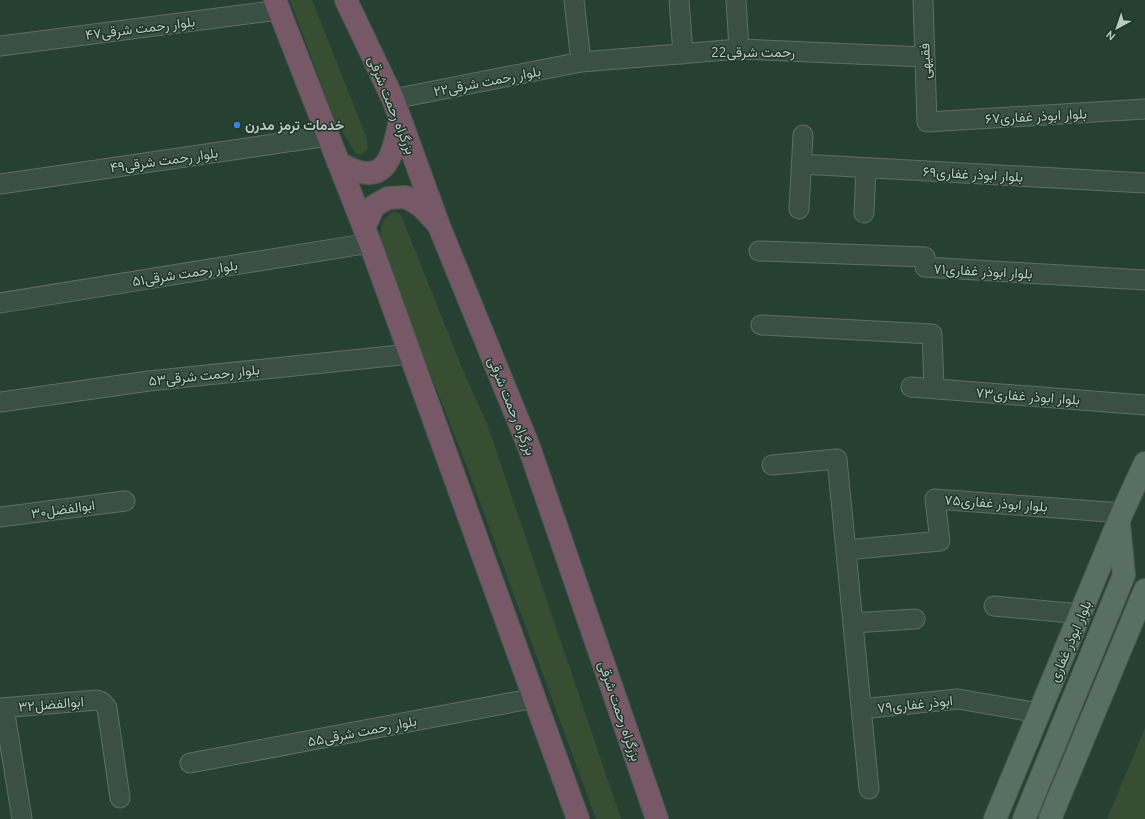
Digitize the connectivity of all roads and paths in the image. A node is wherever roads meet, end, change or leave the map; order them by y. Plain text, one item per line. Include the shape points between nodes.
1 (346, 0) edge
2 (574, 0) edge
3 (678, 0) edge
4 (736, 0) edge
5 (923, 0) edge
6 (277, 5) edge
7 (0, 46) edge
8 (739, 49) junction
9 (683, 54) junction
10 (925, 57) junction
11 (581, 62) junction
12 (392, 99) junction
13 (1145, 109) edge
14 (400, 120) junction
15 (927, 122) joint
16 (803, 135) dead end
17 (328, 136) junction
18 (338, 162) junction
19 (801, 164) junction
20 (866, 168) junction
21 (1145, 183) edge
22 (0, 184) edge
23 (799, 209) dead end
24 (864, 214) dead end
25 (439, 226) junction
26 (367, 235) junction
27 (760, 251) dead end
28 (1145, 280) edge
29 (0, 303) edge
30 (761, 325) dead end
31 (410, 354) junction
32 (911, 386) dead end
33 (934, 388) junction
34 (0, 402) edge
35 (1145, 405) edge
36 (1145, 463) edge
37 (772, 465) dead end
38 (125, 501) dead end
39 (0, 517) edge
40 (1121, 518) junction
41 (846, 550) junction
42 (1145, 590) edge
43 (994, 606) dead end
44 (1081, 614) junction
45 (915, 619) dead end
46 (853, 623) junction
47 (535, 698) junction
48 (2, 708) edge
49 (861, 710) junction
50 (1039, 713) junction
51 (190, 763) dead end
52 (869, 789) dead end
53 (120, 798) dead end
54 (22, 819) edge
55 (578, 819) edge
56 (657, 819) edge
57 (995, 819) edge
58 (1024, 819) edge
59 (1050, 819) edge

1 - 12 highway, بزرگراه رحمت شرقی
2 - 11 street
3 - 9 street
4 - 8 street
5 - 10 street, فقیهی
6 - 7 street, بلوار رحمت شرقی۴۷
6 - 17 highway
8 - 9 street, 22رحمت شرقی
8 - 10 street, 22رحمت شرقی
9 - 11 street, 22رحمت شرقی
10 - 15 street, فقیهی
11 - 12 street, بلوار رحمت شرقی۲۲
12 - 14 highway, بزرگراه رحمت شرقی
13 - 15 street, بلوار ابوذر غفاری۶۷
14 - 18 highway via 393,153 382,168 367,174 353,172
14 - 25 highway, بزرگراه رحمت شرقی
16 - 19 street
17 - 18 highway
17 - 22 street, بلوار رحمت شرقی۴۹
18 - 26 highway
19 - 20 street, بلوار ابوذر غفاری۶۹
19 - 23 street
20 - 21 street, بلوار ابوذر غفاری۶۹
20 - 24 street
25 - 26 highway via 421,206 406,197 388,198 374,206
25 - 56 highway, بزرگراه رحمت شرقی via 529,447
26 - 29 street, بلوار رحمت شرقی۵۱
26 - 31 highway
27 - 28 street, بلوار ابوذر غفاری۷۱ via 925,257 925,267
30 - 33 street via 932,334
31 - 34 street, بلوار رحمت شرقی۵۳ via 148,381
31 - 47 highway
32 - 33 street, بلوار ابوذر غفاری۷۳
33 - 35 street, بلوار ابوذر غفاری۷۳
36 - 40 main road, بلوار ابوذر غفاری
37 - 41 street via 837,459
38 - 39 street, ابوالفضل۳۰
40 - 41 street, بلوار ابوذر غفاری۷۵ via 935,499 940,541
40 - 44 main road, بلوار ابوذر غفاری
40 - 58 main road via 1124,575
41 - 46 street
42 - 59 main road
43 - 44 street
44 - 50 main road, بلوار ابوذر غفاری
45 - 46 street
46 - 49 street
47 - 51 street, بلوار رحمت شرقی۵۵
47 - 55 highway
48 - 53 street, ابوالفضل۳۲ via 97,700 102,702 107,708
48 - 54 street
49 - 50 street, ۷۹ابوذر غفاری via 958,699
49 - 52 street
50 - 57 main road, بلوار ابوذر غفاری

